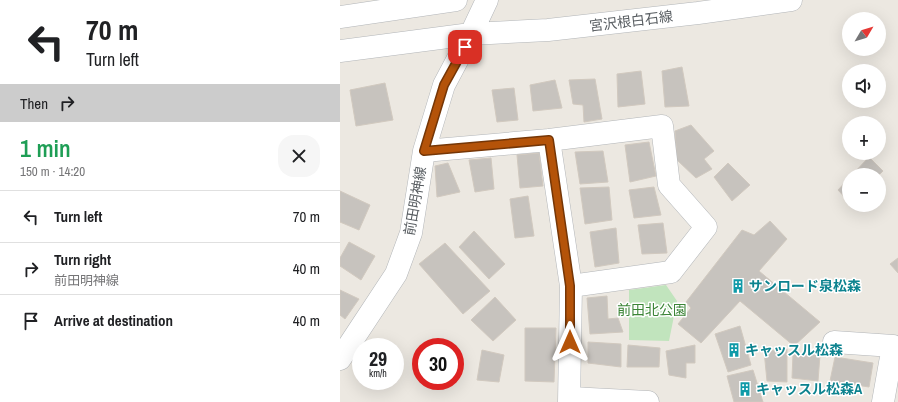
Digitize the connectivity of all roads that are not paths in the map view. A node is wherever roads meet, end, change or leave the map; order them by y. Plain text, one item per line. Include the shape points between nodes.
1 (456, 0) edge
2 (487, 0) edge
3 (791, 0) edge
4 (340, 17) edge
5 (472, 34) junction
6 (340, 51) edge
7 (549, 140) junction
8 (424, 151) junction
9 (570, 286) junction
10 (834, 342) dead end
11 (340, 359) edge
12 (570, 400) edge
13 (648, 402) edge
14 (883, 402) edge

1 - 4 street
1 - 5 street
2 - 5 street, 前田明神線
3 - 5 street, 宮沢根白石線 via 548,30
5 - 6 street, 宮沢根白石線
5 - 8 street, 前田明神線 via 444,85
7 - 8 street
7 - 9 street
7 - 9 street via 662,126 669,185 706,227 671,272
8 - 11 street, 前田明神線 via 411,233 396,274
9 - 12 street
10 - 14 street via 893,346
12 - 13 street

